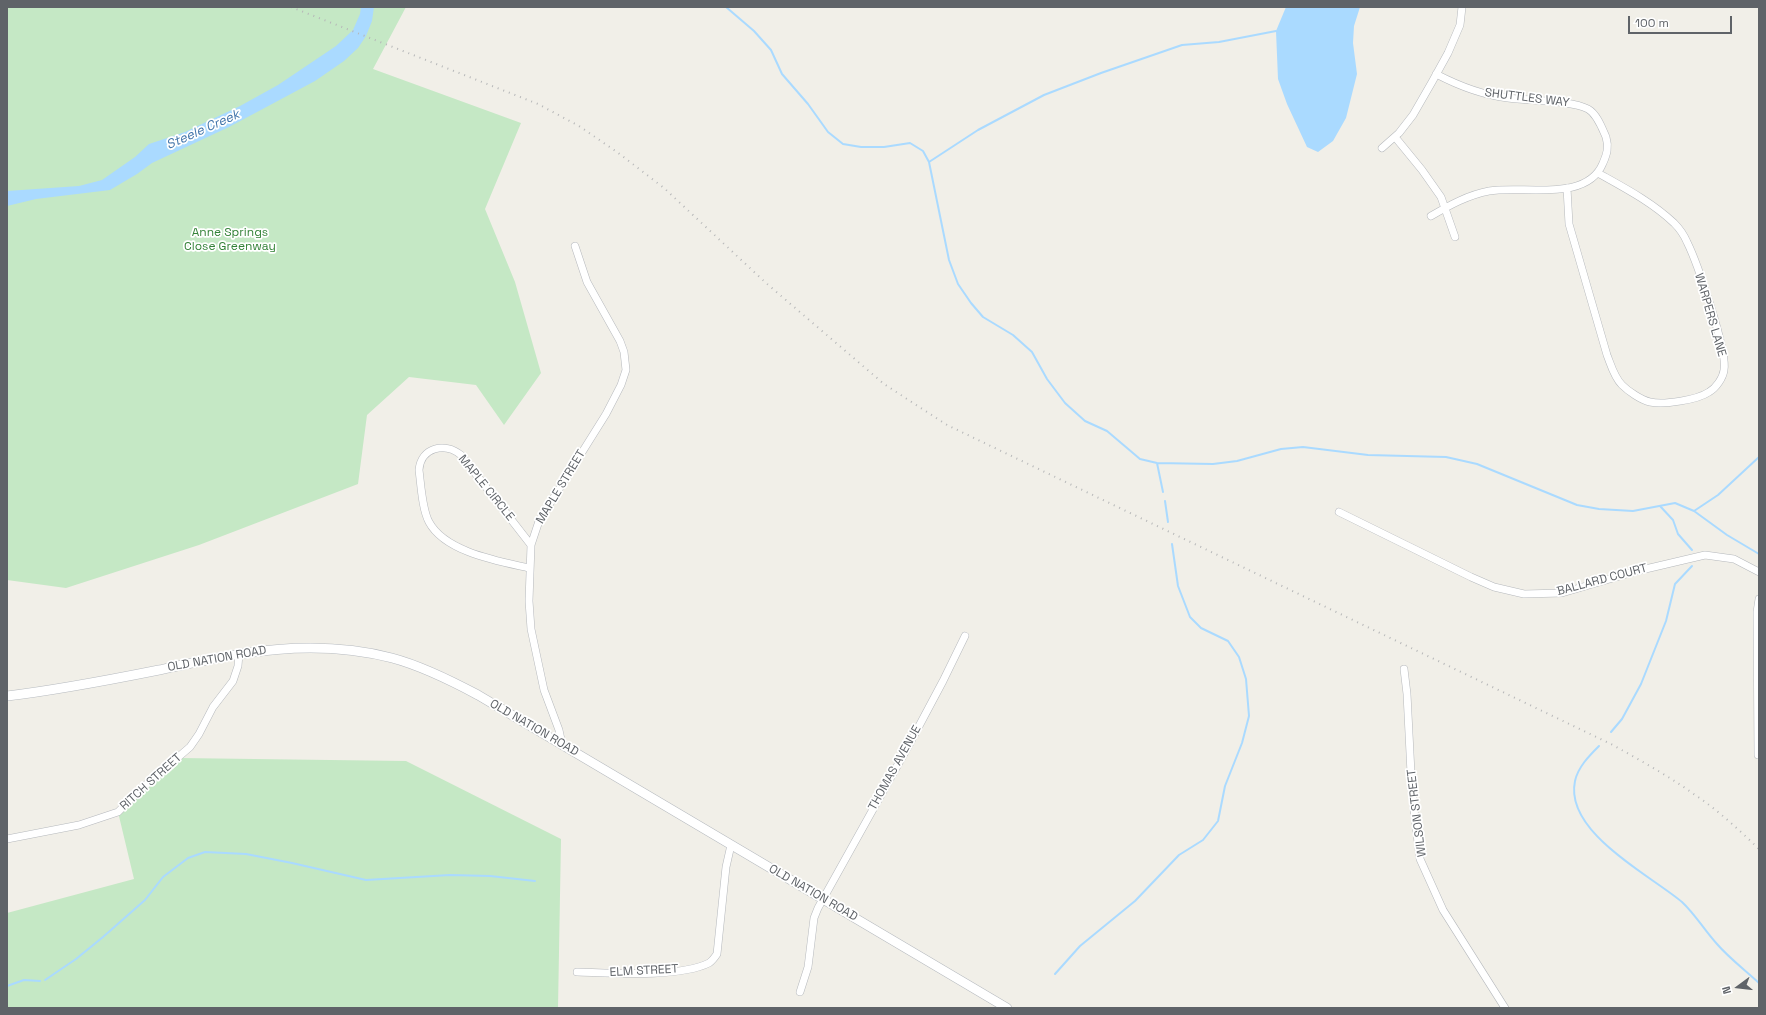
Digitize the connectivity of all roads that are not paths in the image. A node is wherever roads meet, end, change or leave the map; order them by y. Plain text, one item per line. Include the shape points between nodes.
1 (1462, 7) edge
2 (1436, 74) junction
3 (1395, 137) junction
4 (1382, 148) dead end
5 (1598, 173) junction
6 (1567, 188) junction
7 (1446, 207) junction
8 (1431, 216) dead end
9 (1455, 237) dead end
10 (574, 246) dead end
11 (1339, 512) dead end
12 (531, 545) junction
13 (529, 568) junction
14 (1759, 572) edge
15 (1759, 599) edge
16 (965, 636) dead end
17 (239, 654) junction
18 (1404, 669) dead end
19 (7, 696) edge
20 (562, 744) junction
21 (1758, 755) edge
22 (7, 839) edge
23 (731, 845) junction
24 (824, 899) junction
25 (577, 972) dead end
26 (800, 992) dead end
27 (1007, 1008) edge
28 (1505, 1008) edge

1 - 2 street via 1460,25
2 - 3 street via 1413,115
2 - 5 street, SHUTTLES WAY via 1485,94 1573,104 1589,110 1603,129 1608,144 1606,156
3 - 4 street
3 - 7 street via 1422,170
5 - 6 street via 1574,188
5 - 6 street, WARPERS LANE via 1657,209 1674,223 1688,243 1724,357 1724,370 1710,392 1695,398 1664,403 1650,402 1622,385 1607,355 1569,224
6 - 7 street via 1490,191
7 - 8 street
7 - 9 street
10 - 12 street, MAPLE STREET via 587,282 620,341 626,370 606,414 542,515
11 - 14 street, BALLARD COURT via 1471,577 1494,587 1524,594 1562,593 1637,571 1705,555 1734,559
12 - 13 street, MAPLE STREET
12 - 13 street, MAPLE CIRCLE via 461,455 449,448 441,447 428,451 419,470 428,518 439,534 468,551
13 - 20 street, MAPLE STREET via 531,629 544,690
15 - 21 street
16 - 24 street, THOMAS AVENUE via 932,702
17 - 19 main road, OLD NATION ROAD via 125,677
17 - 20 main road, OLD NATION ROAD via 295,647 324,647 371,653 414,664 441,675
17 - 22 street, RITCH STREET via 233,681 213,706 190,747 118,812 79,825
18 - 28 street, WILSON STREET via 1412,793 1420,859 1444,910
20 - 23 main road, OLD NATION ROAD
23 - 24 main road, OLD NATION ROAD
23 - 25 street, ELM STREET via 726,867 717,954 710,962 689,969 649,973
24 - 26 street, THOMAS AVENUE via 814,918 808,967
24 - 27 main road, OLD NATION ROAD

